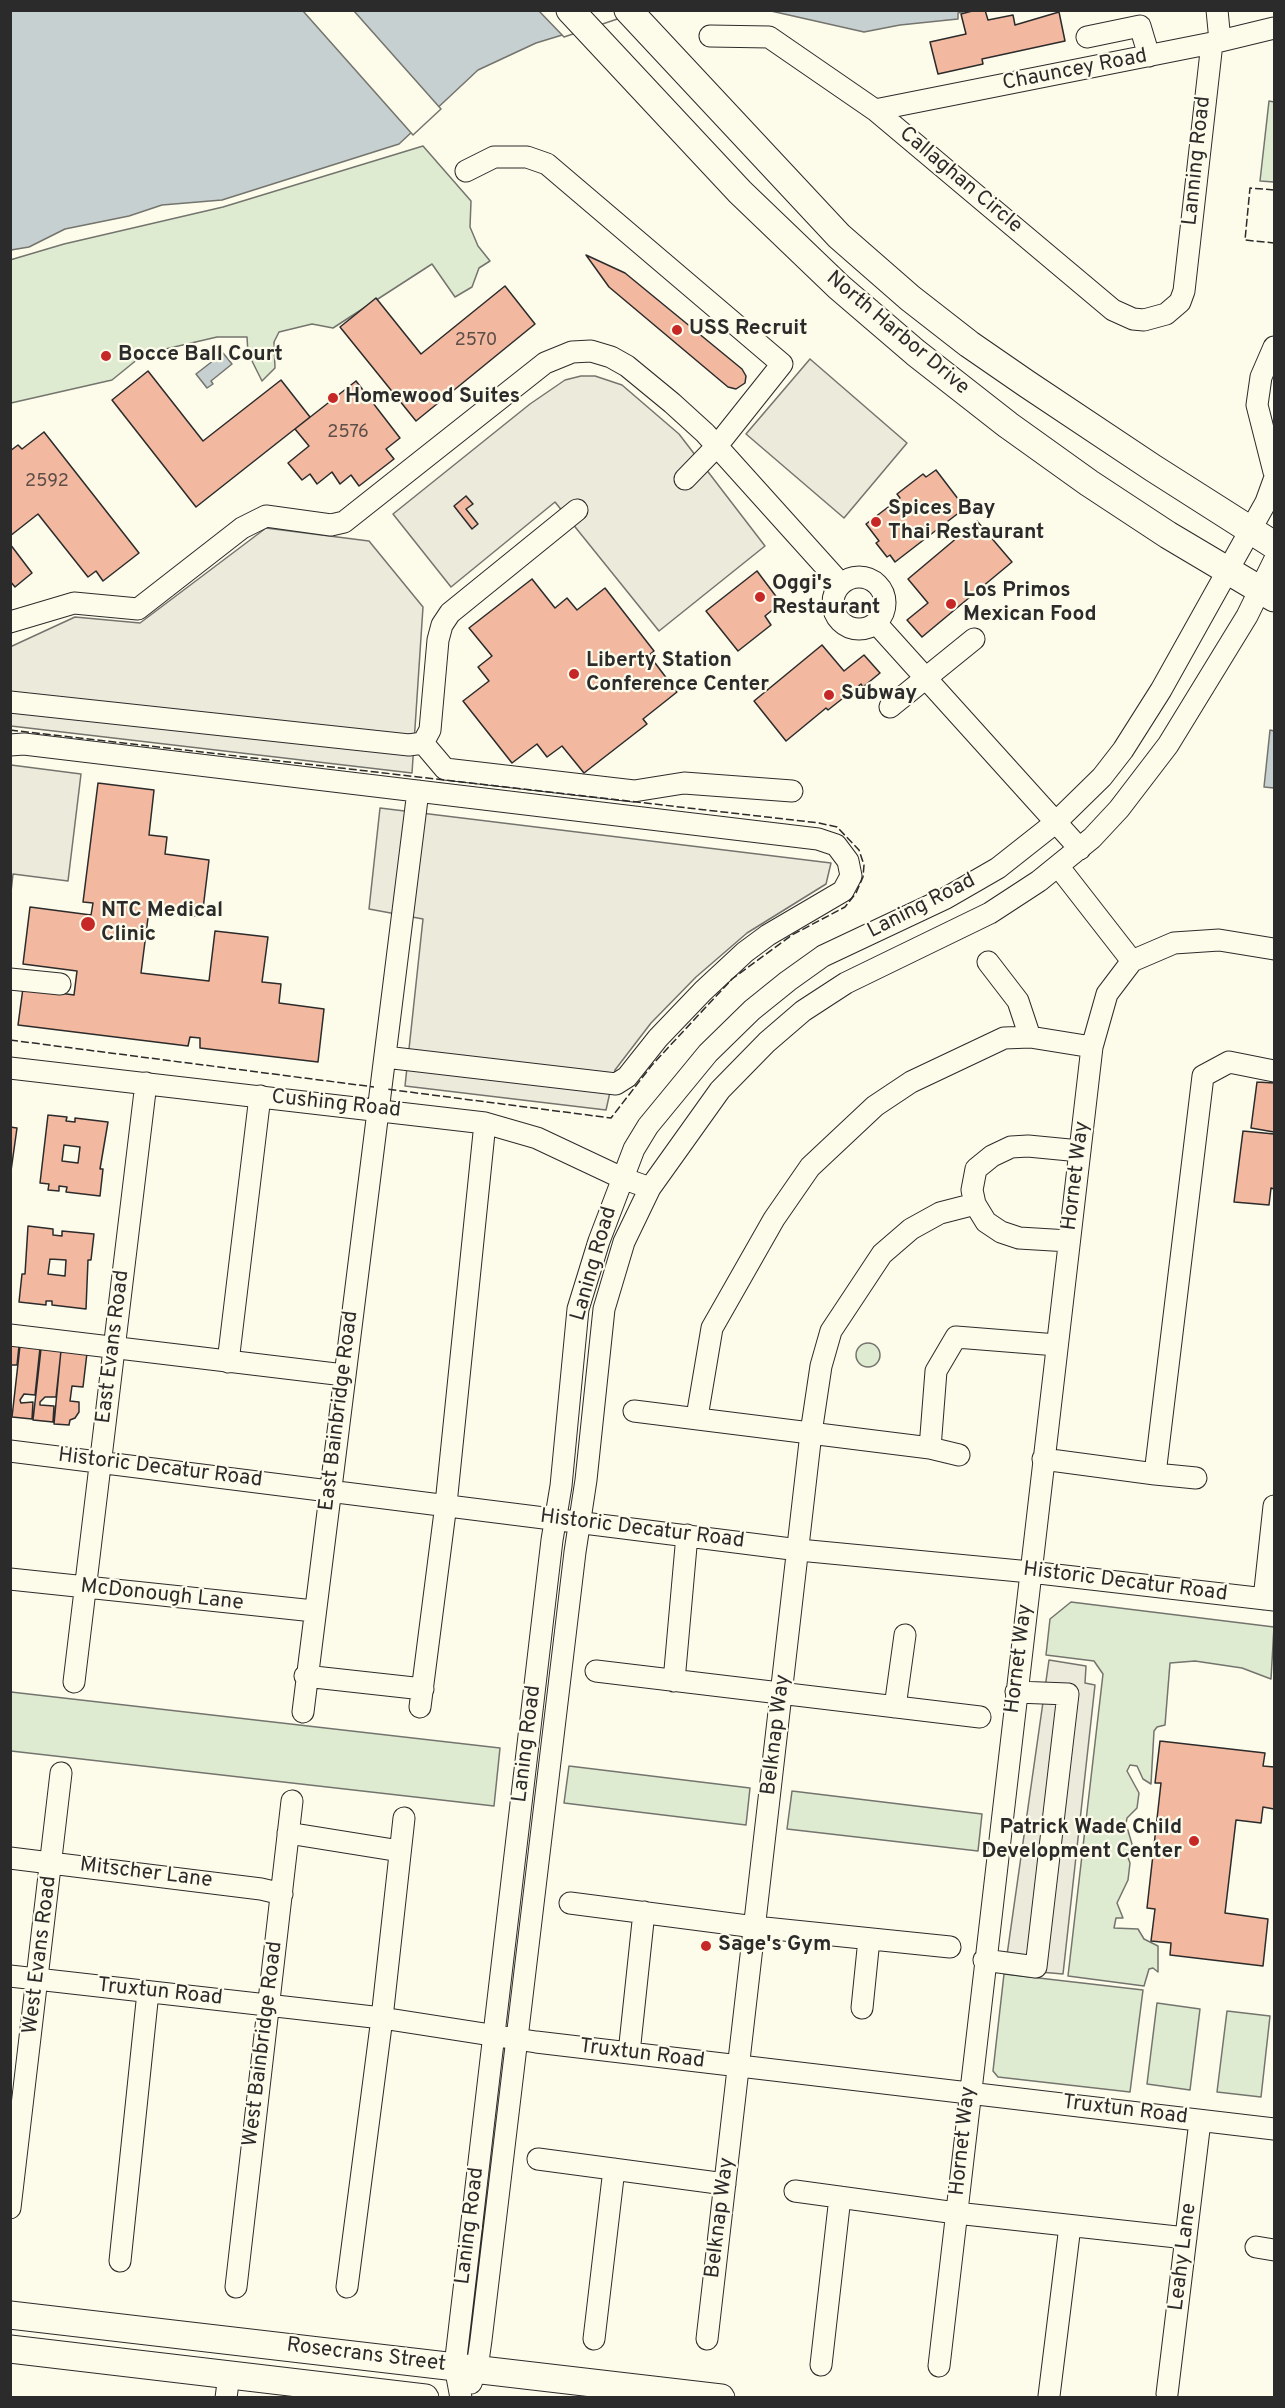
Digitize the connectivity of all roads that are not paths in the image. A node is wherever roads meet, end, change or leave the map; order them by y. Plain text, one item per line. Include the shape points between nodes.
1 (570, 10) edge
2 (628, 10) edge
3 (1217, 10) edge
4 (1275, 28) edge
5 (710, 36) dead end
6 (1087, 37) dead end
7 (1216, 42) junction
8 (1149, 56) junction
9 (875, 110) junction
10 (466, 171) dead end
11 (1185, 279) joint
12 (1275, 347) edge
13 (1267, 384) edge
14 (716, 447) junction
15 (1275, 472) edge
16 (685, 479) dead end
17 (1275, 480) edge
18 (577, 510) dead end
19 (1250, 530) junction
20 (1275, 544) edge
21 (1275, 561) edge
22 (1228, 570) junction
23 (841, 584) junction
24 (1268, 594) edge
25 (10, 622) edge
26 (876, 623) junction
27 (974, 639) dead end
28 (926, 678) junction
29 (10, 702) edge
30 (890, 707) dead end
31 (423, 743) junction
32 (10, 745) edge
33 (418, 791) junction
34 (792, 791) dead end
35 (1055, 823) junction
36 (1080, 849) junction
37 (1058, 866) junction
38 (1275, 949) edge
39 (1131, 961) junction
40 (988, 962) dead end
41 (10, 979) edge
42 (60, 984) dead end
43 (1030, 1037) junction
44 (1092, 1047) junction
45 (385, 1057) junction
46 (10, 1068) edge
47 (1275, 1071) edge
48 (146, 1083) junction
49 (260, 1096) junction
50 (379, 1109) junction
51 (485, 1122) junction
52 (1080, 1151) junction
53 (622, 1178) junction
54 (650, 1188) junction
55 (975, 1204) junction
56 (1069, 1241) junction
57 (10, 1335) edge
58 (1057, 1345) junction
59 (114, 1346) junction
60 (228, 1362) junction
61 (344, 1376) junction
62 (634, 1411) dead end
63 (698, 1418) junction
64 (811, 1433) junction
65 (930, 1448) junction
66 (10, 1451) edge
67 (959, 1455) dead end
68 (1043, 1459) junction
69 (100, 1462) junction
70 (1155, 1474) junction
71 (1196, 1478) dead end
72 (330, 1489) junction
73 (446, 1504) junction
74 (1275, 1506) edge
75 (556, 1519) junction
76 (580, 1523) junction
77 (687, 1535) junction
78 (799, 1550) junction
79 (1030, 1572) junction
80 (10, 1579) edge
81 (84, 1589) junction
82 (1269, 1600) edge
83 (314, 1611) junction
84 (904, 1635) dead end
85 (596, 1671) dead end
86 (305, 1676) junction
87 (674, 1681) junction
88 (74, 1682) dead end
89 (1016, 1692) junction
90 (782, 1694) junction
91 (895, 1707) junction
92 (303, 1712) dead end
93 (980, 1717) dead end
94 (61, 1773) dead end
95 (292, 1801) dead end
96 (404, 1818) dead end
97 (288, 1833) junction
98 (400, 1851) junction
99 (10, 1858) edge
100 (51, 1862) junction
101 (282, 1894) junction
102 (570, 1903) dead end
103 (644, 1912) junction
104 (755, 1927) junction
105 (869, 1939) junction
106 (950, 1947) dead end
107 (984, 1960) junction
108 (10, 1976) edge
109 (38, 1980) junction
110 (148, 1992) junction
111 (268, 2004) junction
112 (862, 2008) dead end
113 (382, 2018) junction
114 (494, 2035) junction
115 (517, 2039) junction
116 (629, 2053) junction
117 (738, 2067) junction
118 (969, 2093) junction
119 (1200, 2121) junction
120 (1275, 2129) edge
121 (538, 2160) dead end
122 (614, 2169) junction
123 (725, 2184) junction
124 (795, 2191) dead end
125 (840, 2197) junction
126 (10, 2208) edge
127 (956, 2213) junction
128 (1070, 2226) junction
129 (1186, 2238) junction
130 (120, 2261) dead end
131 (236, 2287) dead end
132 (347, 2287) dead end
133 (10, 2315) edge
134 (594, 2339) dead end
135 (707, 2339) dead end
136 (10, 2349) edge
137 (821, 2365) dead end
138 (939, 2366) dead end
139 (466, 2367) junction
140 (228, 2386) edge
141 (1167, 2394) dead end
142 (707, 2396) edge
143 (1049, 2396) edge
144 (425, 2397) edge
145 (463, 2397) edge

1 - 22 main road, North Harbor Drive via 740,192 812,262 946,377 1089,483
2 - 19 main road, North Harbor Drive via 839,236 940,323
3 - 7 street, Lanning Road
4 - 7 street, Chauncey Road
5 - 9 street, Callaghan Circle via 769,37
6 - 8 street via 1140,26
7 - 8 street, Chauncey Road
7 - 11 street, Lanning Road
8 - 9 street, Chauncey Road
9 - 11 street, Callaghan Circle via 1122,315 1144,320 1166,314 1180,302
10 - 14 street via 494,156 527,157 547,164 783,364
12 - 13 street
13 - 15 street via 1259,419
14 - 16 street
14 - 23 street
14 - 25 street via 627,366 591,351 572,352 545,363 344,522 331,525 266,516 242,528 138,609 74,603
17 - 19 street, Laning Road
18 - 31 street via 450,612 438,640 430,730
19 - 20 main road, North Harbor Drive
19 - 22 street, Laning Road
21 - 24 street, Laning Road
22 - 24 main road, North Harbor Drive
22 - 35 street, Laning Road via 1123,750 1102,777
23 - 26 street via 834,600 837,617 860,629
23 - 26 street via 864,577 879,585 885,609
24 - 36 street, Laning Road via 1157,761 1119,809
26 - 28 street
27 - 28 street
28 - 30 street
28 - 35 street
29 - 31 street via 409,745
31 - 34 street via 445,769 634,791 684,783
32 - 33 street
33 - 45 street, East Bainbridge Road
33 - 45 street via 818,839 843,852 851,876 836,896 745,952 616,1084
35 - 36 street
35 - 53 street, Laning Road via 1018,854 946,898 823,956 752,1010 708,1053 648,1126
36 - 37 street, Laning Road
37 - 39 street
37 - 54 street, Laning Road via 990,913 846,983 803,1011 720,1090
38 - 39 street via 1219,940 1174,943
39 - 44 street, Hornet Way via 1107,994
40 - 43 street via 1018,1001
41 - 42 street
43 - 44 street
43 - 63 street via 1004,1038 911,1082 875,1106 810,1167 774,1219 712,1328
44 - 52 street, Hornet Way
45 - 50 street, East Bainbridge Road
46 - 48 street, Cushing Road
47 - 70 street via 1229,1062 1203,1076
48 - 49 street, Cushing Road
48 - 59 street, East Evans Road
49 - 50 street, Cushing Road
49 - 60 street
50 - 51 street, Cushing Road
50 - 61 street, East Bainbridge Road
51 - 53 street, Cushing Road via 537,1138
51 - 73 street
52 - 55 street via 1028,1146 992,1155 976,1169 972,1190
52 - 56 street, Hornet Way
53 - 54 street, Cushing Road
53 - 75 street, Laning Road via 578,1309
54 - 76 street, Laning Road via 624,1242 604,1309
55 - 56 street via 986,1222 1001,1232 1019,1238
55 - 64 street, Belknap Way via 940,1213 911,1229 882,1254 831,1331 821,1366
56 - 58 street, Hornet Way
57 - 59 street
58 - 65 street via 956,1337 936,1371
58 - 68 street, Hornet Way
59 - 60 street
59 - 69 street, East Evans Road
60 - 61 street
61 - 72 street, East Bainbridge Road
62 - 63 street
63 - 64 street
64 - 65 street
64 - 78 street, Belknap Way
65 - 67 street
66 - 69 street, Historic Decatur Road
68 - 70 street
68 - 79 street, Hornet Way
69 - 72 street, Historic Decatur Road
69 - 81 street, East Evans Road
70 - 71 street
72 - 73 street, Historic Decatur Road
72 - 83 street, East Bainbridge Road
73 - 75 street, Historic Decatur Road
73 - 86 street via 422,1698
74 - 82 street
75 - 76 street, Historic Decatur Road
75 - 114 street, Laning Road
76 - 77 street, Historic Decatur Road
76 - 115 street, Laning Road
77 - 78 street, Historic Decatur Road
77 - 87 street
78 - 79 street, Historic Decatur Road
78 - 90 street, Belknap Way
79 - 82 street, Historic Decatur Road
79 - 89 street, Hornet Way
80 - 81 street, McDonough Lane
81 - 83 street, McDonough Lane
81 - 88 street, East Evans Road
83 - 86 street, East Bainbridge Road
84 - 91 street
85 - 87 street
86 - 92 street, East Bainbridge Road
87 - 90 street
89 - 107 street, Hornet Way
89 - 107 street via 1068,1695 1038,1956 1036,1967
90 - 91 street
90 - 104 street, Belknap Way
91 - 93 street
94 - 100 street, West Evans Road
95 - 97 street, West Bainbridge Road
96 - 98 street
97 - 98 street
97 - 101 street, West Bainbridge Road
98 - 113 street
99 - 100 street, Mitscher Lane
100 - 101 street, Mitscher Lane
100 - 109 street, West Evans Road
101 - 111 street, West Bainbridge Road
102 - 103 street
103 - 104 street
103 - 116 street
104 - 105 street
104 - 117 street, Belknap Way
105 - 106 street
105 - 112 street
107 - 118 street, Hornet Way
108 - 109 street, Truxtun Road
109 - 110 street, Truxtun Road
109 - 126 street, West Evans Road
110 - 111 street, Truxtun Road
110 - 130 street
111 - 113 street, Truxtun Road
111 - 131 street, West Bainbridge Road
113 - 114 street, Truxtun Road
113 - 132 street
114 - 115 street, Truxtun Road
114 - 139 street, Laning Road
115 - 116 street, Truxtun Road
115 - 139 street, Laning Road
116 - 117 street, Truxtun Road
117 - 118 street, Truxtun Road
117 - 123 street, Belknap Way
118 - 119 street, Truxtun Road
118 - 127 street, Hornet Way
119 - 120 street, Truxtun Road
119 - 129 street, Leahy Lane
121 - 122 street
122 - 123 street
122 - 134 street
123 - 135 street, Belknap Way
124 - 125 street
125 - 127 street
125 - 137 street
127 - 128 street
127 - 138 street, Hornet Way
128 - 129 street
128 - 143 street
129 - 141 street, Leahy Lane
133 - 139 main road, Rosecrans Street
136 - 140 main road, Rosecrans Street
139 - 142 main road, Rosecrans Street
139 - 145 street, Laning Road
140 - 144 main road, Rosecrans Street

